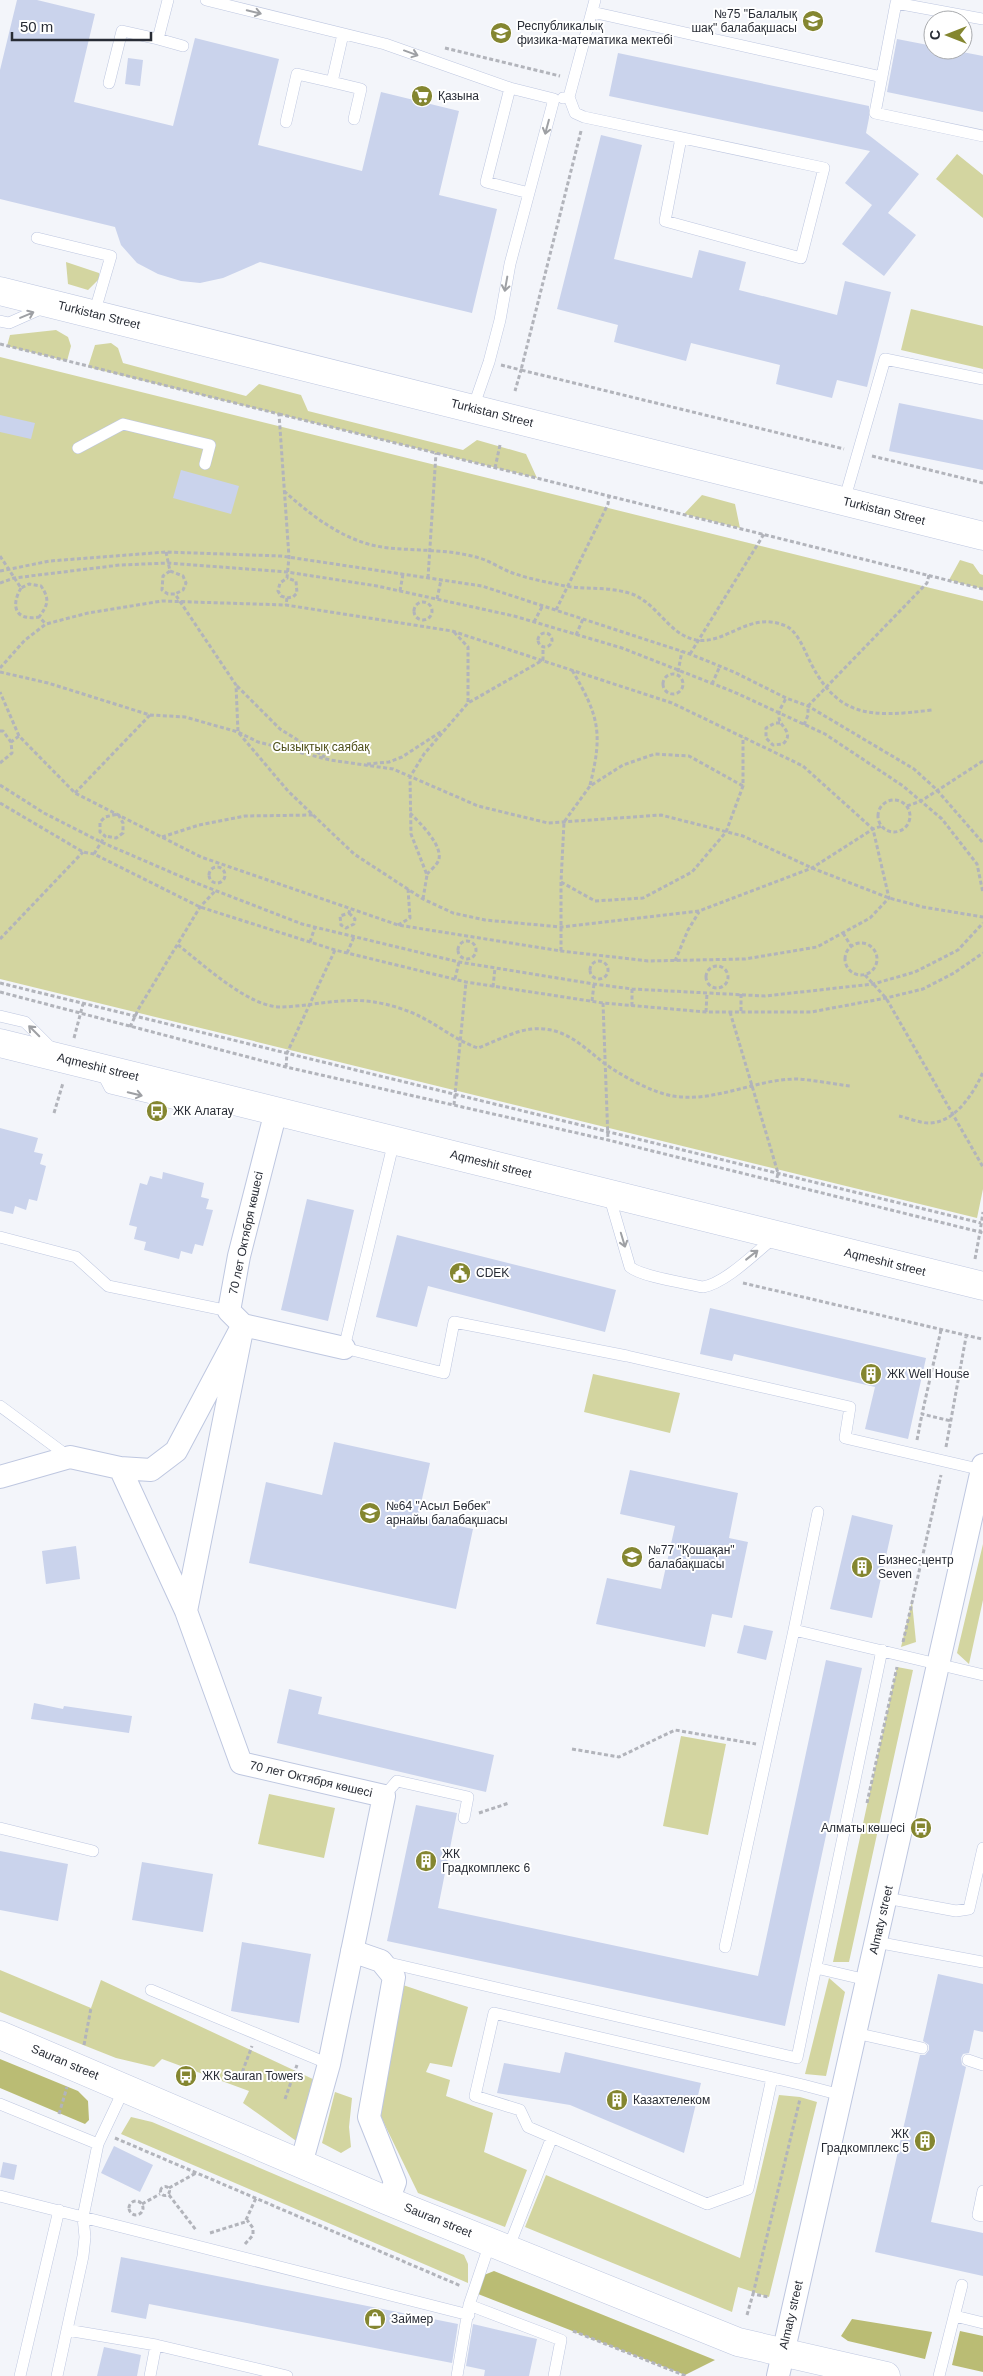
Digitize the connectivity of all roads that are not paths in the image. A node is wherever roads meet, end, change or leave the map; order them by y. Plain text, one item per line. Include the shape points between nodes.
1 (168, 0) edge
2 (206, 0) edge
3 (594, 6) edge
4 (983, 19) edge
5 (343, 34) junction
6 (158, 39) junction
7 (182, 46) dead end
8 (882, 77) junction
9 (332, 82) junction
10 (109, 83) dead end
11 (510, 88) junction
12 (569, 97) junction
13 (554, 99) junction
14 (354, 119) dead end
15 (286, 122) dead end
16 (983, 136) edge
17 (681, 138) junction
18 (529, 193) junction
19 (37, 238) dead end
20 (0, 291) edge
21 (53, 304) junction
22 (94, 314) junction
23 (0, 321) edge
24 (983, 379) edge
25 (473, 408) junction
26 (78, 448) dead end
27 (205, 464) dead end
28 (844, 501) junction
29 (983, 536) edge
30 (0, 1016) edge
31 (0, 1043) edge
32 (66, 1061) junction
33 (276, 1111) junction
34 (394, 1140) junction
35 (608, 1193) junction
36 (778, 1235) junction
37 (0, 1237) edge
38 (983, 1286) edge
39 (236, 1318) junction
40 (344, 1348) junction
41 (0, 1406) edge
42 (70, 1457) junction
43 (120, 1468) junction
44 (982, 1476) edge
45 (0, 1477) edge
46 (818, 1512) dead end
47 (186, 1610) junction
48 (794, 1630) junction
49 (882, 1650) junction
50 (938, 1665) junction
51 (983, 1675) edge
52 (384, 1796) junction
53 (464, 1818) road end
54 (0, 1828) edge
55 (983, 1848) edge
56 (93, 1850) dead end
57 (886, 1898) junction
58 (876, 1942) junction
59 (726, 1947) dead end
60 (352, 1952) junction
61 (381, 1961) junction
62 (983, 1962) edge
63 (816, 1968) junction
64 (867, 1980) junction
65 (151, 1990) dead end
66 (855, 2033) junction
67 (0, 2034) edge
68 (922, 2048) dead end
69 (968, 2060) dead end
70 (329, 2064) junction
71 (983, 2065) edge
72 (772, 2078) junction
73 (125, 2087) junction
74 (841, 2095) junction
75 (0, 2104) edge
76 (552, 2138) junction
77 (98, 2144) junction
78 (301, 2164) junction
79 (983, 2191) edge
80 (0, 2196) edge
81 (388, 2201) junction
82 (59, 2210) junction
83 (983, 2216) edge
84 (82, 2217) junction
85 (499, 2245) junction
86 (962, 2285) dead end
87 (469, 2310) junction
88 (955, 2316) junction
89 (983, 2323) edge
90 (68, 2330) junction
91 (156, 2346) junction
92 (780, 2365) edge
93 (20, 2376) edge
94 (57, 2376) edge
95 (150, 2376) edge
96 (287, 2376) edge
97 (457, 2376) edge
98 (554, 2376) edge
99 (886, 2376) edge
100 (939, 2376) edge

1 - 6 lane
2 -> 5 lane
3 - 8 lane
3 - 12 lane
4 - 8 lane via 896,2
5 - 9 lane
5 -> 11 lane via 386,44
6 - 7 lane
6 - 10 lane via 122,31
8 - 16 lane via 875,113
9 - 14 lane via 361,89
9 - 15 lane via 297,74
11 - 13 lane
11 - 18 lane via 486,182
12 - 13 lane
12 - 17 lane via 575,113 584,117
13 -> 18 lane
17 - 17 lane via 824,168 801,258 665,221
18 -> 25 lane via 510,264 490,362
19 - 22 lane via 111,256
20 - 21 main road, Turkistan Street
21 - 22 main road, Turkistan Street
23 -> 21 lane via 8,323
22 - 25 main road, Turkistan Street
24 - 28 lane via 885,359
25 - 28 main road, Turkistan Street
26 - 27 lane via 123,424 210,445
28 - 29 main road, Turkistan Street
32 -> 30 lane via 25,1022
31 - 32 main road, Aqmeshit street
32 - 33 main road, Aqmeshit street
33 - 34 main road, Aqmeshit street
33 - 39 street, 70 лет Октября көшесі via 239,1256
34 - 35 main road, Aqmeshit street
34 - 40 lane
35 - 36 main road, Aqmeshit street
35 -> 36 lane via 630,1267 634,1270 703,1287 723,1278
36 - 38 main road, Aqmeshit street
37 - 39 lane via 76,1257 108,1286
39 - 40 street
39 - 43 street, 70 лет Октября көшесі via 176,1450 151,1470
39 - 47 street
40 - 44 lane via 444,1374 454,1322 627,1356 850,1407 845,1438 914,1454
41 - 42 lane
42 - 43 street, 70 лет Октября көшесі
42 - 45 street, 70 лет Октября көшесі
43 - 47 street, 70 лет Октября көшесі
44 - 50 street, Almaty street
46 - 48 lane
47 - 52 street, 70 лет Октября көшесі via 240,1763
48 - 49 lane
48 - 59 lane
49 - 50 lane
49 - 63 lane
50 - 51 lane
50 - 57 street, Almaty street
52 - 53 lane via 397,1781 468,1797
52 - 60 street, 70 лет Октября көшесі
54 - 56 lane
55 - 57 lane via 968,1909 956,1911
57 - 58 street, Almaty street
58 - 62 lane
58 - 64 street, Almaty street
60 - 61 street
60 - 70 street, 70 лет Октября көшесі
61 - 63 lane via 797,2058
61 - 81 street via 394,1976 370,2117 395,2182
63 - 64 lane
64 - 66 street, Almaty street
65 - 70 lane
66 - 68 lane
66 - 74 street, Almaty street
67 - 73 main road, Sauran street
69 - 71 lane
70 - 78 street, 70 лет Октября көшесі
72 - 74 lane
72 - 76 lane via 748,2189 707,2204
72 - 76 lane via 494,2013 475,2096 520,2110 528,2127
73 - 77 lane
73 - 78 main road, Sauran street
74 - 92 street, Almaty street
75 - 77 lane
76 - 85 lane
77 - 84 lane
78 - 81 main road, Sauran street
79 - 83 lane via 978,2215
80 - 82 lane
81 - 85 main road, Sauran street
82 - 84 lane
82 - 93 lane
84 - 87 lane
84 - 90 lane via 84,2256
85 - 87 lane via 473,2292
85 - 92 main road, Sauran street via 738,2342
86 - 88 lane
87 - 97 lane
87 - 98 lane via 561,2340
88 - 89 lane
88 - 100 lane
90 - 91 lane
90 - 94 lane
91 - 95 lane
91 - 96 lane
92 - 99 main road, Sauran street

